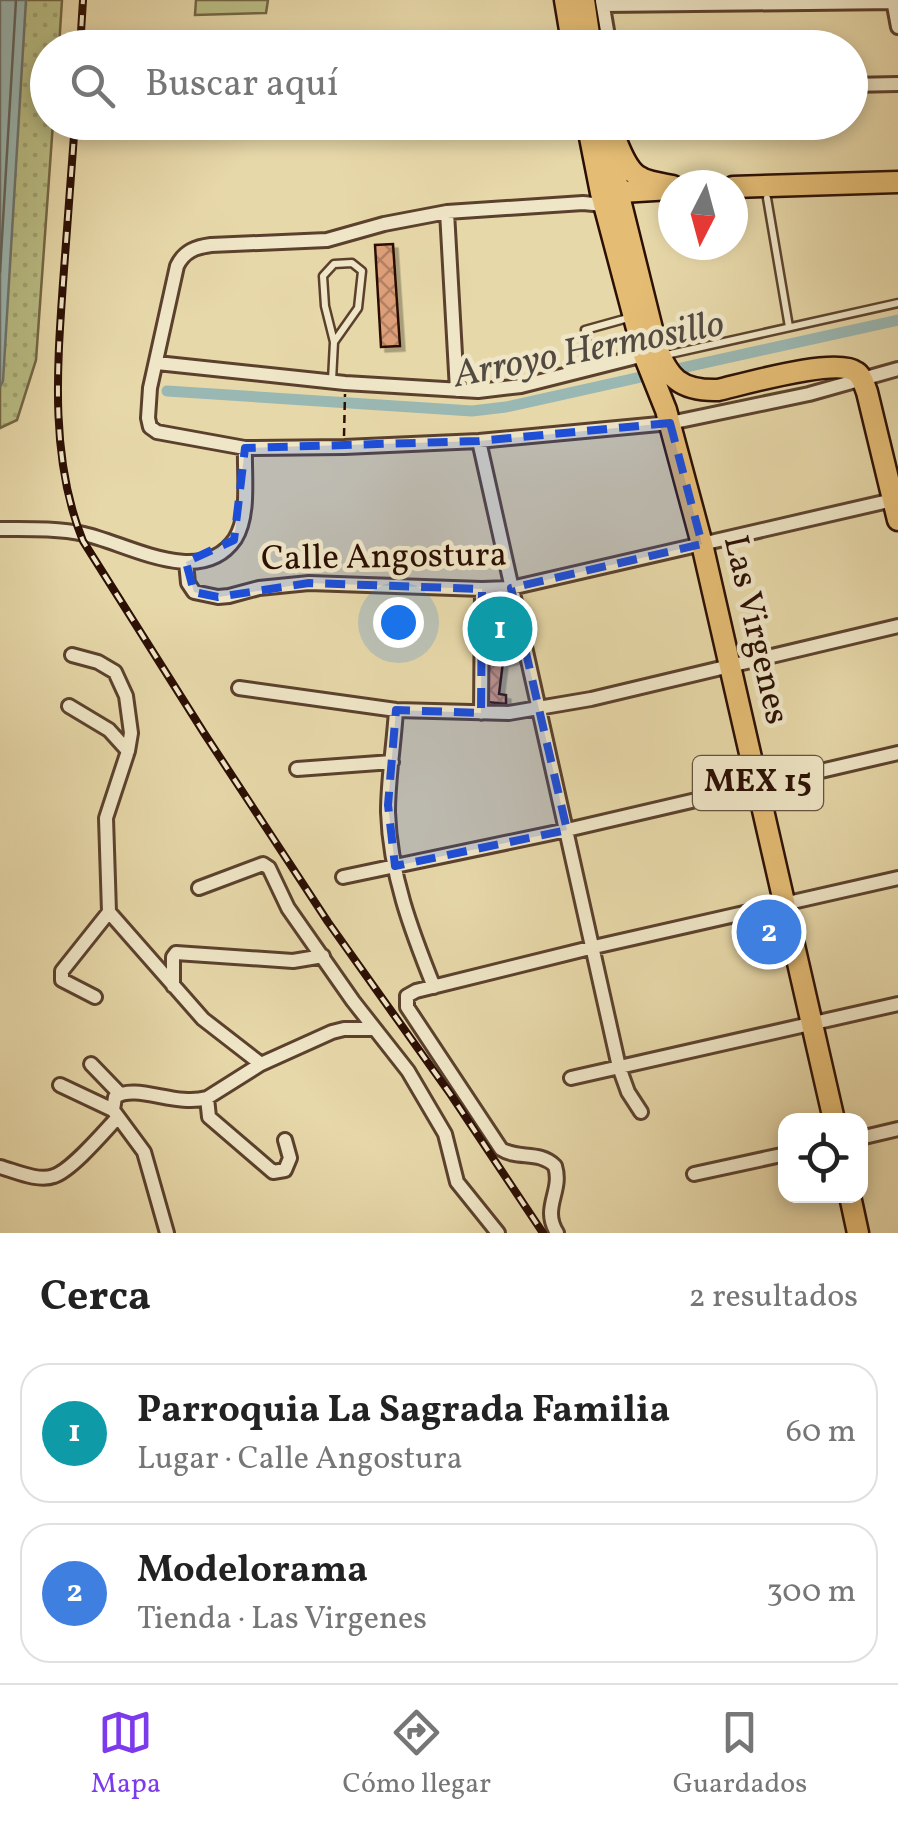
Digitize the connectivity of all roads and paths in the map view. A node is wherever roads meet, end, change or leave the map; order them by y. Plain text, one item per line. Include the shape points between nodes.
1 (565, 0) edge
2 (895, 1) edge
3 (596, 2) edge
4 (898, 27) edge
5 (570, 30) edge
6 (593, 30) edge
7 (605, 30) edge
8 (868, 84) edge
9 (898, 84) edge
10 (591, 140) edge
11 (607, 140) edge
12 (615, 140) edge
13 (898, 182) edge
14 (658, 184) edge
15 (748, 187) edge
16 (658, 190) edge
17 (898, 196) edge
18 (767, 198) junction
19 (606, 199) junction
20 (748, 199) edge
21 (658, 200) edge
22 (447, 212) junction
23 (898, 303) edge
24 (634, 316) junction
25 (789, 327) junction
26 (334, 342) junction
27 (157, 363) junction
28 (591, 368) junction
29 (898, 368) edge
30 (658, 370) junction
31 (862, 378) junction
32 (339, 382) junction
33 (457, 390) junction
34 (670, 423) junction
35 (344, 426) dead end
36 (479, 441) junction
37 (245, 448) junction
38 (896, 506) edge
39 (0, 529) edge
40 (702, 544) junction
41 (186, 562) junction
42 (511, 588) junction
43 (482, 589) junction
44 (898, 626) edge
45 (72, 655) dead end
46 (730, 666) junction
47 (238, 688) dead end
48 (69, 706) dead end
49 (540, 709) junction
50 (396, 710) junction
51 (481, 713) junction
52 (128, 751) junction
53 (898, 753) edge
54 (392, 762) junction
55 (297, 769) dead end
56 (758, 784) junction
57 (566, 830) junction
58 (395, 866) junction
59 (342, 877) dead end
60 (898, 878) edge
61 (199, 888) dead end
62 (786, 904) junction
63 (109, 912) junction
64 (594, 947) junction
65 (323, 956) junction
66 (173, 986) junction
67 (434, 986) junction
68 (95, 997) dead end
69 (898, 1004) edge
70 (812, 1022) junction
71 (375, 1029) junction
72 (90, 1064) dead end
73 (261, 1064) junction
74 (619, 1066) junction
75 (571, 1078) dead end
76 (60, 1085) dead end
77 (119, 1093) junction
78 (207, 1098) junction
79 (642, 1112) dead end
80 (832, 1113) edge
81 (116, 1114) junction
82 (898, 1129) edge
83 (868, 1136) edge
84 (284, 1140) dead end
85 (778, 1156) edge
86 (0, 1167) edge
87 (694, 1174) dead end
88 (852, 1203) edge
89 (167, 1233) edge
90 (498, 1233) edge
91 (557, 1233) edge
92 (858, 1233) edge

1 - 5 main road
2 - 3 street
2 - 4 street
3 - 6 main road
3 - 7 street
8 - 9 street
10 - 19 main road, MEX 15
11 - 19 main road, MEX 15
12 - 14 main road via 636,177
13 - 15 main road
16 - 19 main road
17 - 18 main road
18 - 20 main road
18 - 25 lane
19 - 21 main road
19 - 22 street
19 - 24 main road, MEX 15
19 - 30 main road, MEX 15
22 - 27 street via 327,240 188,252 177,266
22 - 33 street
23 - 25 lane
24 - 28 lane via 585,330
24 - 30 main road, MEX 15
25 - 30 lane
26 - 26 lane via 358,308 362,272 352,263 334,264 323,276
26 - 32 lane
27 - 32 street
27 - 37 street via 150,428
28 - 30 street
28 - 33 street via 521,386
29 - 31 street
30 - 31 main road via 705,390 834,366
30 - 34 main road, MEX 15
31 - 34 street
31 - 38 main road
32 - 33 street
32 - 35 path
34 - 36 street
34 - 40 main road, Las Virgenes / MEX 15
36 - 37 street
36 - 42 street
37 - 41 street via 243,512 234,540 214,555
38 - 40 street, Calle Angostura
39 - 41 street via 79,532
40 - 42 street, Calle Angostura
40 - 46 main road, Las Virgenes / MEX 15
41 - 43 street, Calle Angostura via 194,592 218,596 309,583
42 - 43 street, Calle Angostura
42 - 49 street
43 - 51 street
44 - 46 street
45 - 52 street via 115,672 126,696
46 - 49 street
46 - 56 main road, Las Virgenes / MEX 15
47 - 50 street
48 - 52 street via 110,730
49 - 51 street
49 - 57 street
50 - 51 street
50 - 54 street
52 - 63 street via 106,818
53 - 56 street
54 - 55 street
54 - 58 street via 388,819
56 - 57 street
56 - 62 main road, Las Virgenes / MEX 15
57 - 58 street
57 - 64 street
58 - 59 street
58 - 67 street
60 - 62 street
61 - 65 street via 263,864
62 - 64 street
62 - 70 main road, Las Virgenes / MEX 15
63 - 66 street
63 - 68 street via 62,970 62,980
64 - 67 street
64 - 74 street
65 - 66 street via 293,961 176,953
65 - 71 street
66 - 73 street via 213,1029
67 - 91 street via 410,993 407,1008 501,1148 555,1166 550,1209
69 - 70 street
70 - 74 street
70 - 80 main road, Las Virgenes / MEX 15
71 - 73 street via 332,1032
71 - 90 street via 445,1134 457,1182
72 - 77 street
73 - 78 street
74 - 75 street
74 - 79 street
76 - 81 street
77 - 78 street
77 - 81 street via 112,1104
78 - 84 street via 209,1117 272,1172 285,1170 290,1158
81 - 86 street via 53,1177
81 - 89 street via 144,1152
82 - 83 street
85 - 87 street
88 - 92 main road

